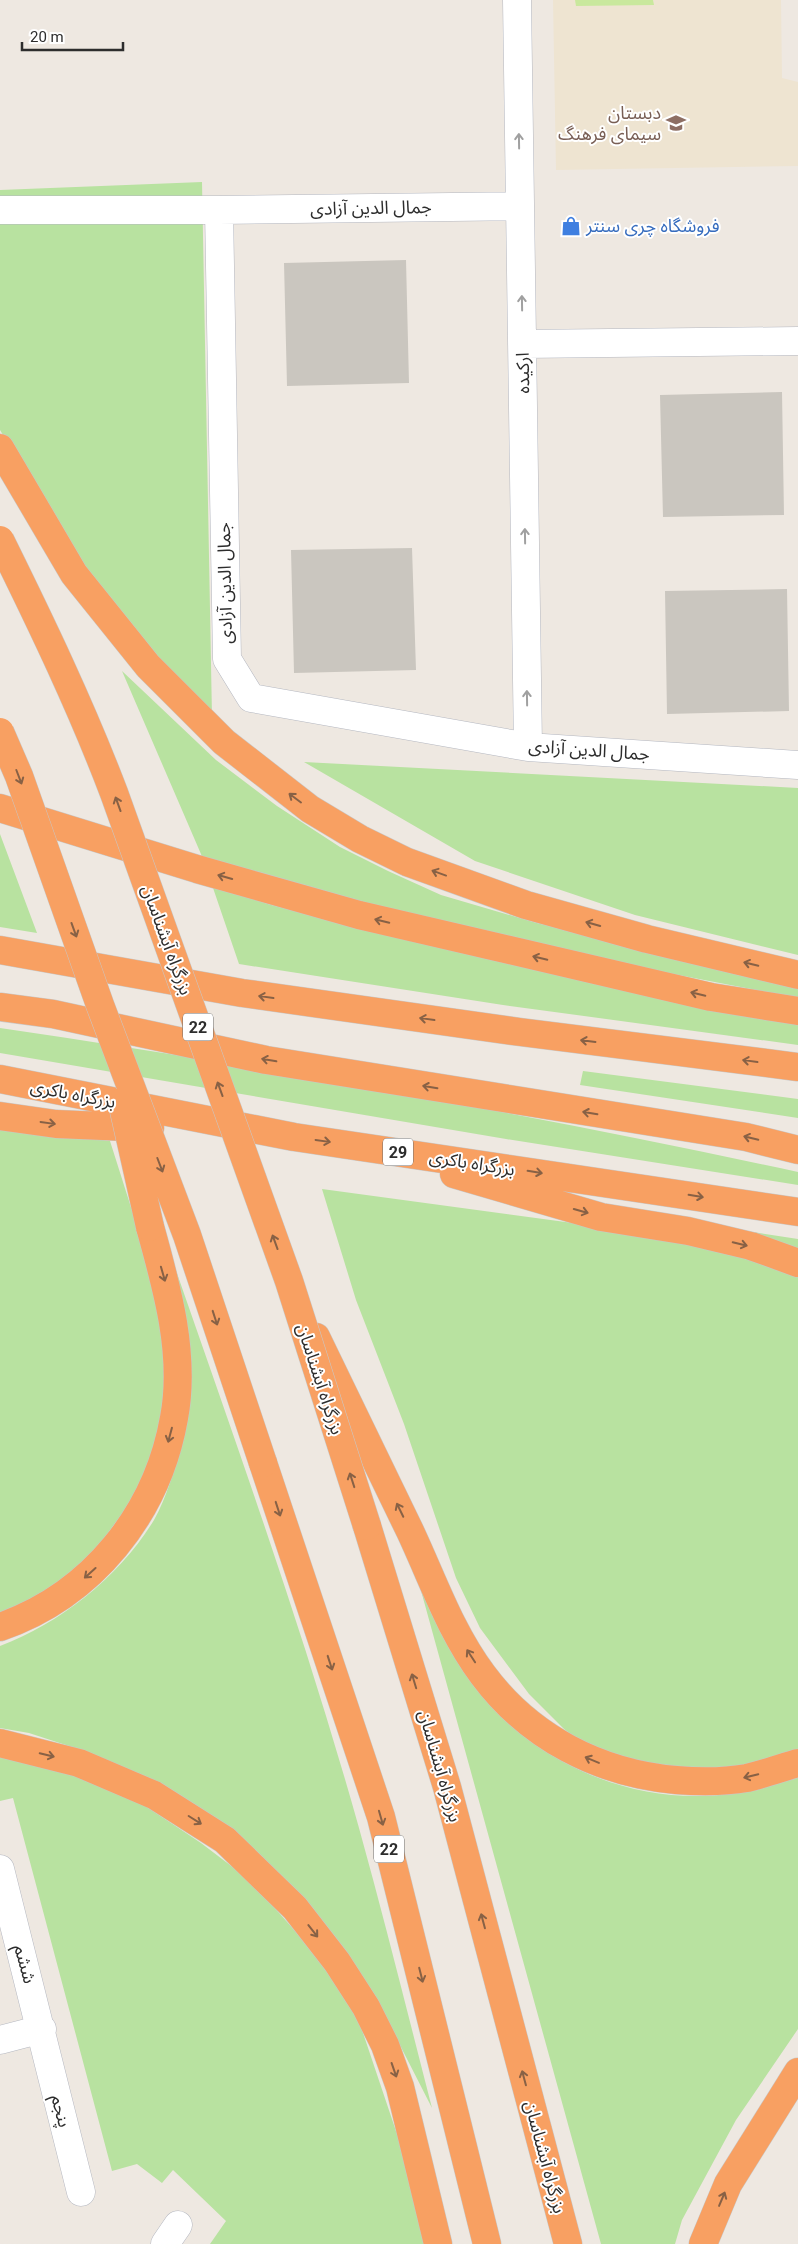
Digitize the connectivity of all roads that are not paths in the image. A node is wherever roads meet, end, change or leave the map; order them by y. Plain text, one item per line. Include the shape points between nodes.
1 (516, 0) edge
2 (520, 206) junction
3 (0, 210) edge
4 (219, 210) junction
5 (798, 341) edge
6 (522, 344) junction
7 (0, 448) edge
8 (0, 540) edge
9 (0, 732) edge
10 (528, 747) junction
11 (798, 765) edge
12 (0, 808) edge
13 (0, 950) edge
14 (798, 975) edge
15 (100, 1005) junction
16 (0, 1007) edge
17 (798, 1011) edge
18 (798, 1068) edge
19 (0, 1079) edge
20 (0, 1116) edge
21 (280, 1134) junction
22 (350, 1144) junction
23 (798, 1150) edge
24 (798, 1212) edge
25 (798, 1263) edge
26 (289, 1281) junction
27 (0, 1627) edge
28 (0, 1743) edge
29 (798, 1763) edge
30 (0, 1869) edge
31 (42, 2029) junction
32 (0, 2040) edge
33 (798, 2072) edge
34 (789, 2092) edge
35 (81, 2192) dead end
36 (438, 2244) edge
37 (487, 2244) edge
38 (568, 2244) edge
39 (703, 2244) edge

2 -> 1 street, ارکیده
2 - 4 street, جمال الدین آزادی
6 -> 2 street, ارکیده
3 - 4 street
4 - 10 street, جمال الدین آزادی via 226,659 251,698
5 - 6 street
10 -> 6 street, ارکیده
14 -> 7 highway via 526,906 407,862 310,810 224,742 148,666 74,574
26 -> 8 highway, بزرگراه آبشناسان / 22, bridge via 100,757
9 -> 15 highway, 22, bridge via 19,776
10 - 11 street, جمال الدین آزادی
17 -> 12 highway via 711,997 359,915
18 -> 13 highway via 242,993
15 -> 27 highway, bridge via 150,1227 168,1290 175,1336 177,1380 174,1418 147,1500 124,1539 79,1584 38,1610
15 -> 37 highway, 22, bridge via 187,1234 381,1817
23 -> 16 highway via 746,1137 266,1060 53,1014
19 - 21 highway, بزرگراه باکری / 29
20 -> 21 highway via 56,1124
21 -> 22 highway, بزرگراه باکری / 29
22 -> 24 highway, بزرگراه باکری / 29
22 -> 25 highway via 601,1217 696,1233 750,1246
29 -> 26 highway via 748,1778 720,1781 647,1776 583,1756 531,1726 483,1675 462,1643
38 -> 26 highway, بزرگراه آبشناسان / 22, bridge via 447,1787
28 -> 36 highway via 79,1763 154,1795 225,1840 295,1908 337,1962 366,2007 385,2045 400,2087
30 - 31 street, ششم
31 - 32 street
31 - 35 street, پنجم
33 - 34 highway
39 -> 34 highway via 728,2184

